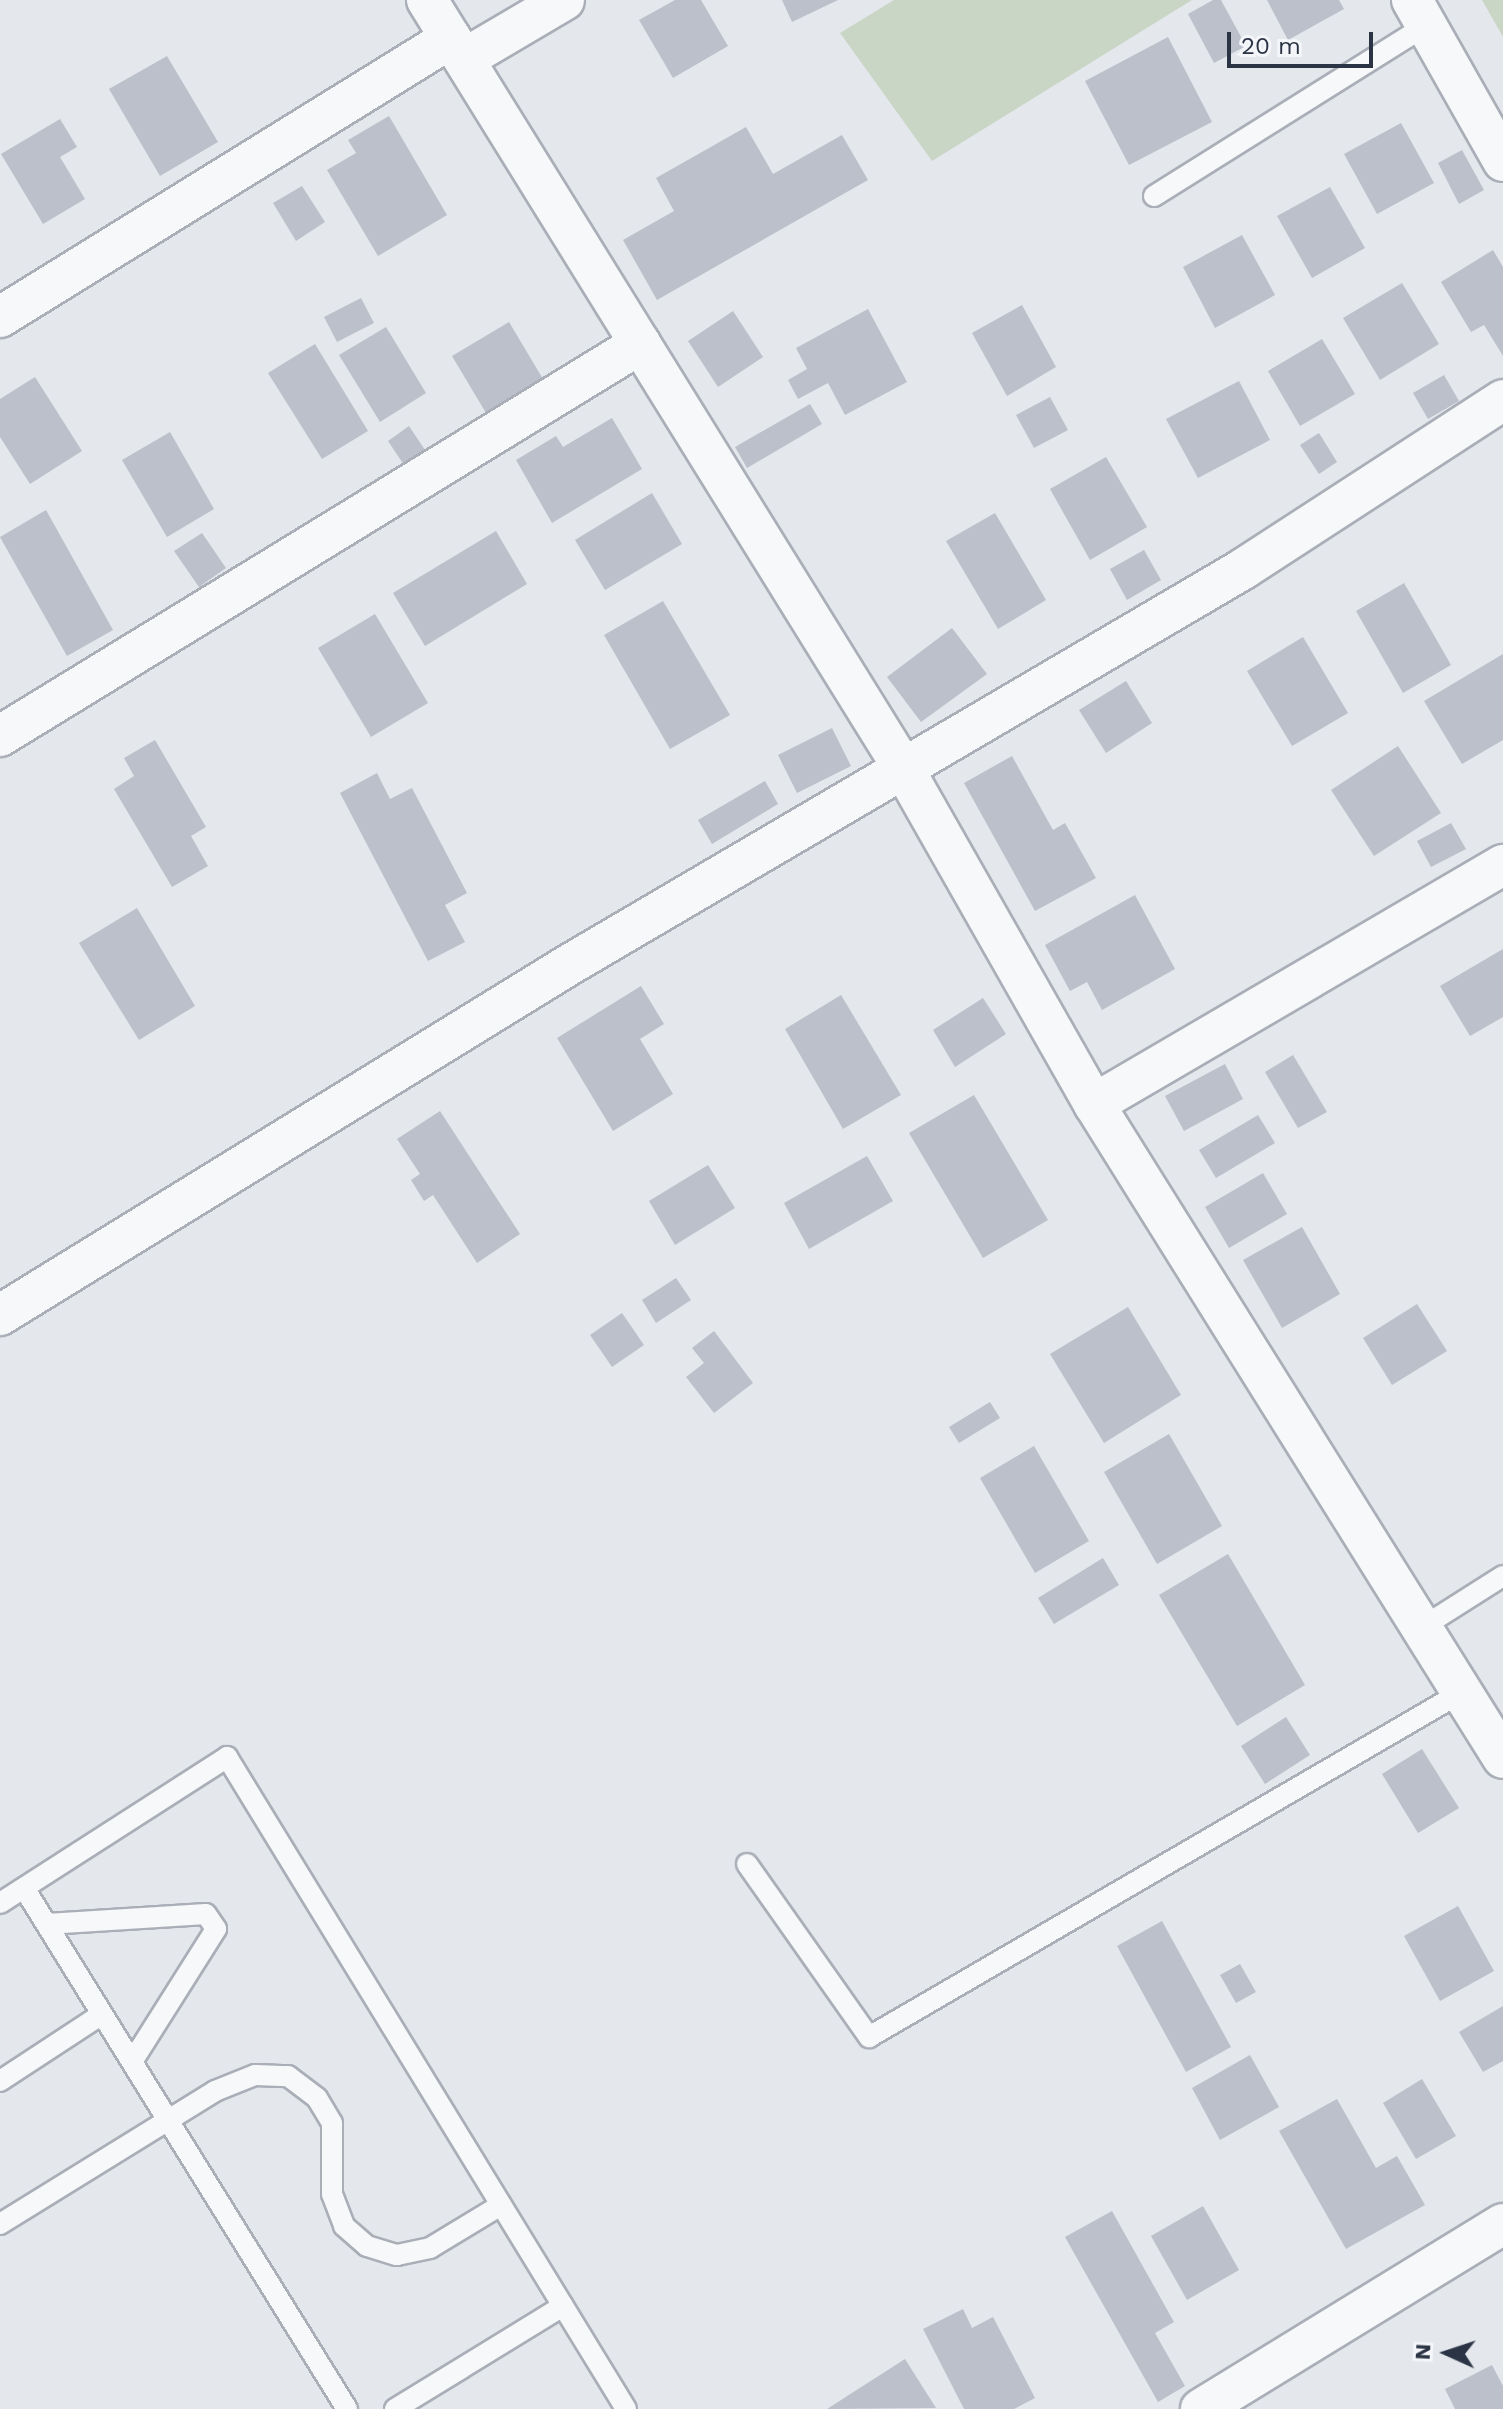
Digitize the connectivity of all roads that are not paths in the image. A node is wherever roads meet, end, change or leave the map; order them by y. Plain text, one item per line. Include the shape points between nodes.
1 (427, 0) edge
2 (564, 0) edge
3 (1419, 13) edge
4 (457, 48) junction
5 (1503, 161) edge
6 (1154, 196) dead end
7 (0, 317) edge
8 (640, 344) junction
9 (1503, 400) edge
10 (0, 736) edge
11 (902, 766) junction
12 (1503, 865) edge
13 (1094, 1104) junction
14 (0, 1315) edge
15 (1503, 1576) edge
16 (1421, 1628) junction
17 (1462, 1692) junction
18 (1503, 1758) edge
19 (747, 1864) dead end
20 (24, 1888) junction
21 (0, 1903) edge
22 (47, 1924) junction
23 (102, 2014) junction
24 (132, 2062) junction
25 (0, 2081) edge
26 (168, 2119) junction
27 (501, 2205) junction
28 (0, 2224) edge
29 (1503, 2224) edge
30 (563, 2306) junction
31 (347, 2409) edge
32 (395, 2409) edge
33 (626, 2409) edge
34 (1201, 2409) edge

1 - 4 street
2 - 4 street
3 - 5 street
3 - 6 lane
4 - 7 street
4 - 8 street
8 - 10 street
8 - 11 street
9 - 11 street via 1243,569
11 - 13 street
11 - 14 street
12 - 13 street
13 - 16 street
15 - 16 lane
16 - 17 street
17 - 18 street
17 - 19 lane via 869,2037
20 - 21 lane
20 - 22 lane
20 - 27 lane via 227,1757
22 - 23 lane
22 - 24 lane via 206,1914 216,1929
23 - 24 lane
23 - 25 lane
24 - 26 lane
26 - 27 lane via 255,2075 288,2076 317,2098 332,2123 332,2194 344,2226 367,2246 397,2255 430,2248
26 - 28 lane
26 - 31 lane
27 - 30 lane
29 - 34 street
30 - 32 lane
30 - 33 lane

